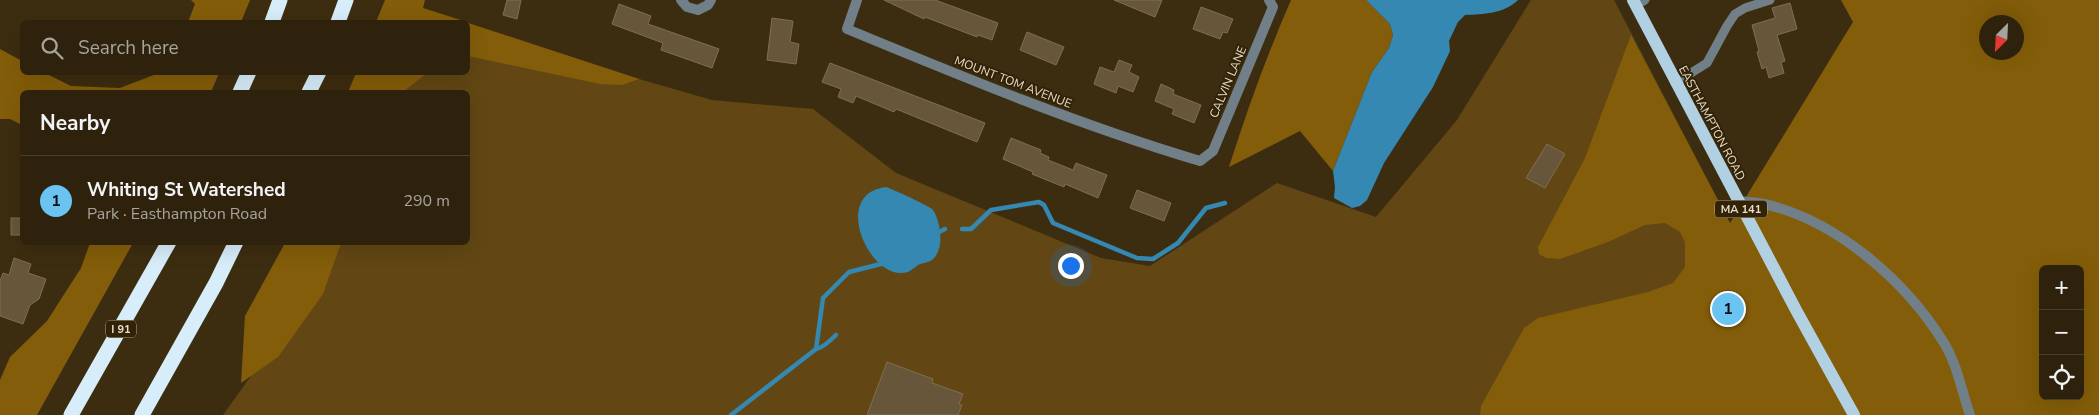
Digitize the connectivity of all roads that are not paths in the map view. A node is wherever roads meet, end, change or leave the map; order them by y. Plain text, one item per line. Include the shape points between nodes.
1 (280, 0) edge
2 (346, 0) edge
3 (681, 0) edge
4 (711, 0) edge
5 (857, 0) edge
6 (1770, 0) edge
7 (1637, 2) edge
8 (1270, 5) edge
9 (273, 20) edge
10 (339, 20) edge
11 (248, 75) edge
12 (318, 75) edge
13 (1675, 83) junction
14 (241, 90) edge
15 (310, 90) edge
16 (1202, 160) joint
17 (1737, 201) junction
18 (168, 245) edge
19 (235, 245) edge
20 (71, 415) edge
21 (142, 415) edge
22 (1854, 415) edge
23 (1970, 415) edge

1 - 9 highway
2 - 10 highway
3 - 4 street via 687,7 698,10
5 - 16 street, MOUNT TOM AVENUE via 847,29 968,80 1125,138
6 - 13 lane via 1735,14 1707,63
7 - 13 main road, EASTHAMPTON ROAD / MA 141
8 - 16 street, CALVIN LANE via 1212,151
11 - 14 highway
12 - 15 highway
13 - 17 main road, EASTHAMPTON ROAD / MA 141
17 - 22 main road, EASTHAMPTON ROAD / MA 141
17 - 23 street via 1771,206 1830,230 1866,256 1907,293 1951,356
18 - 20 highway, I 91
19 - 21 highway

